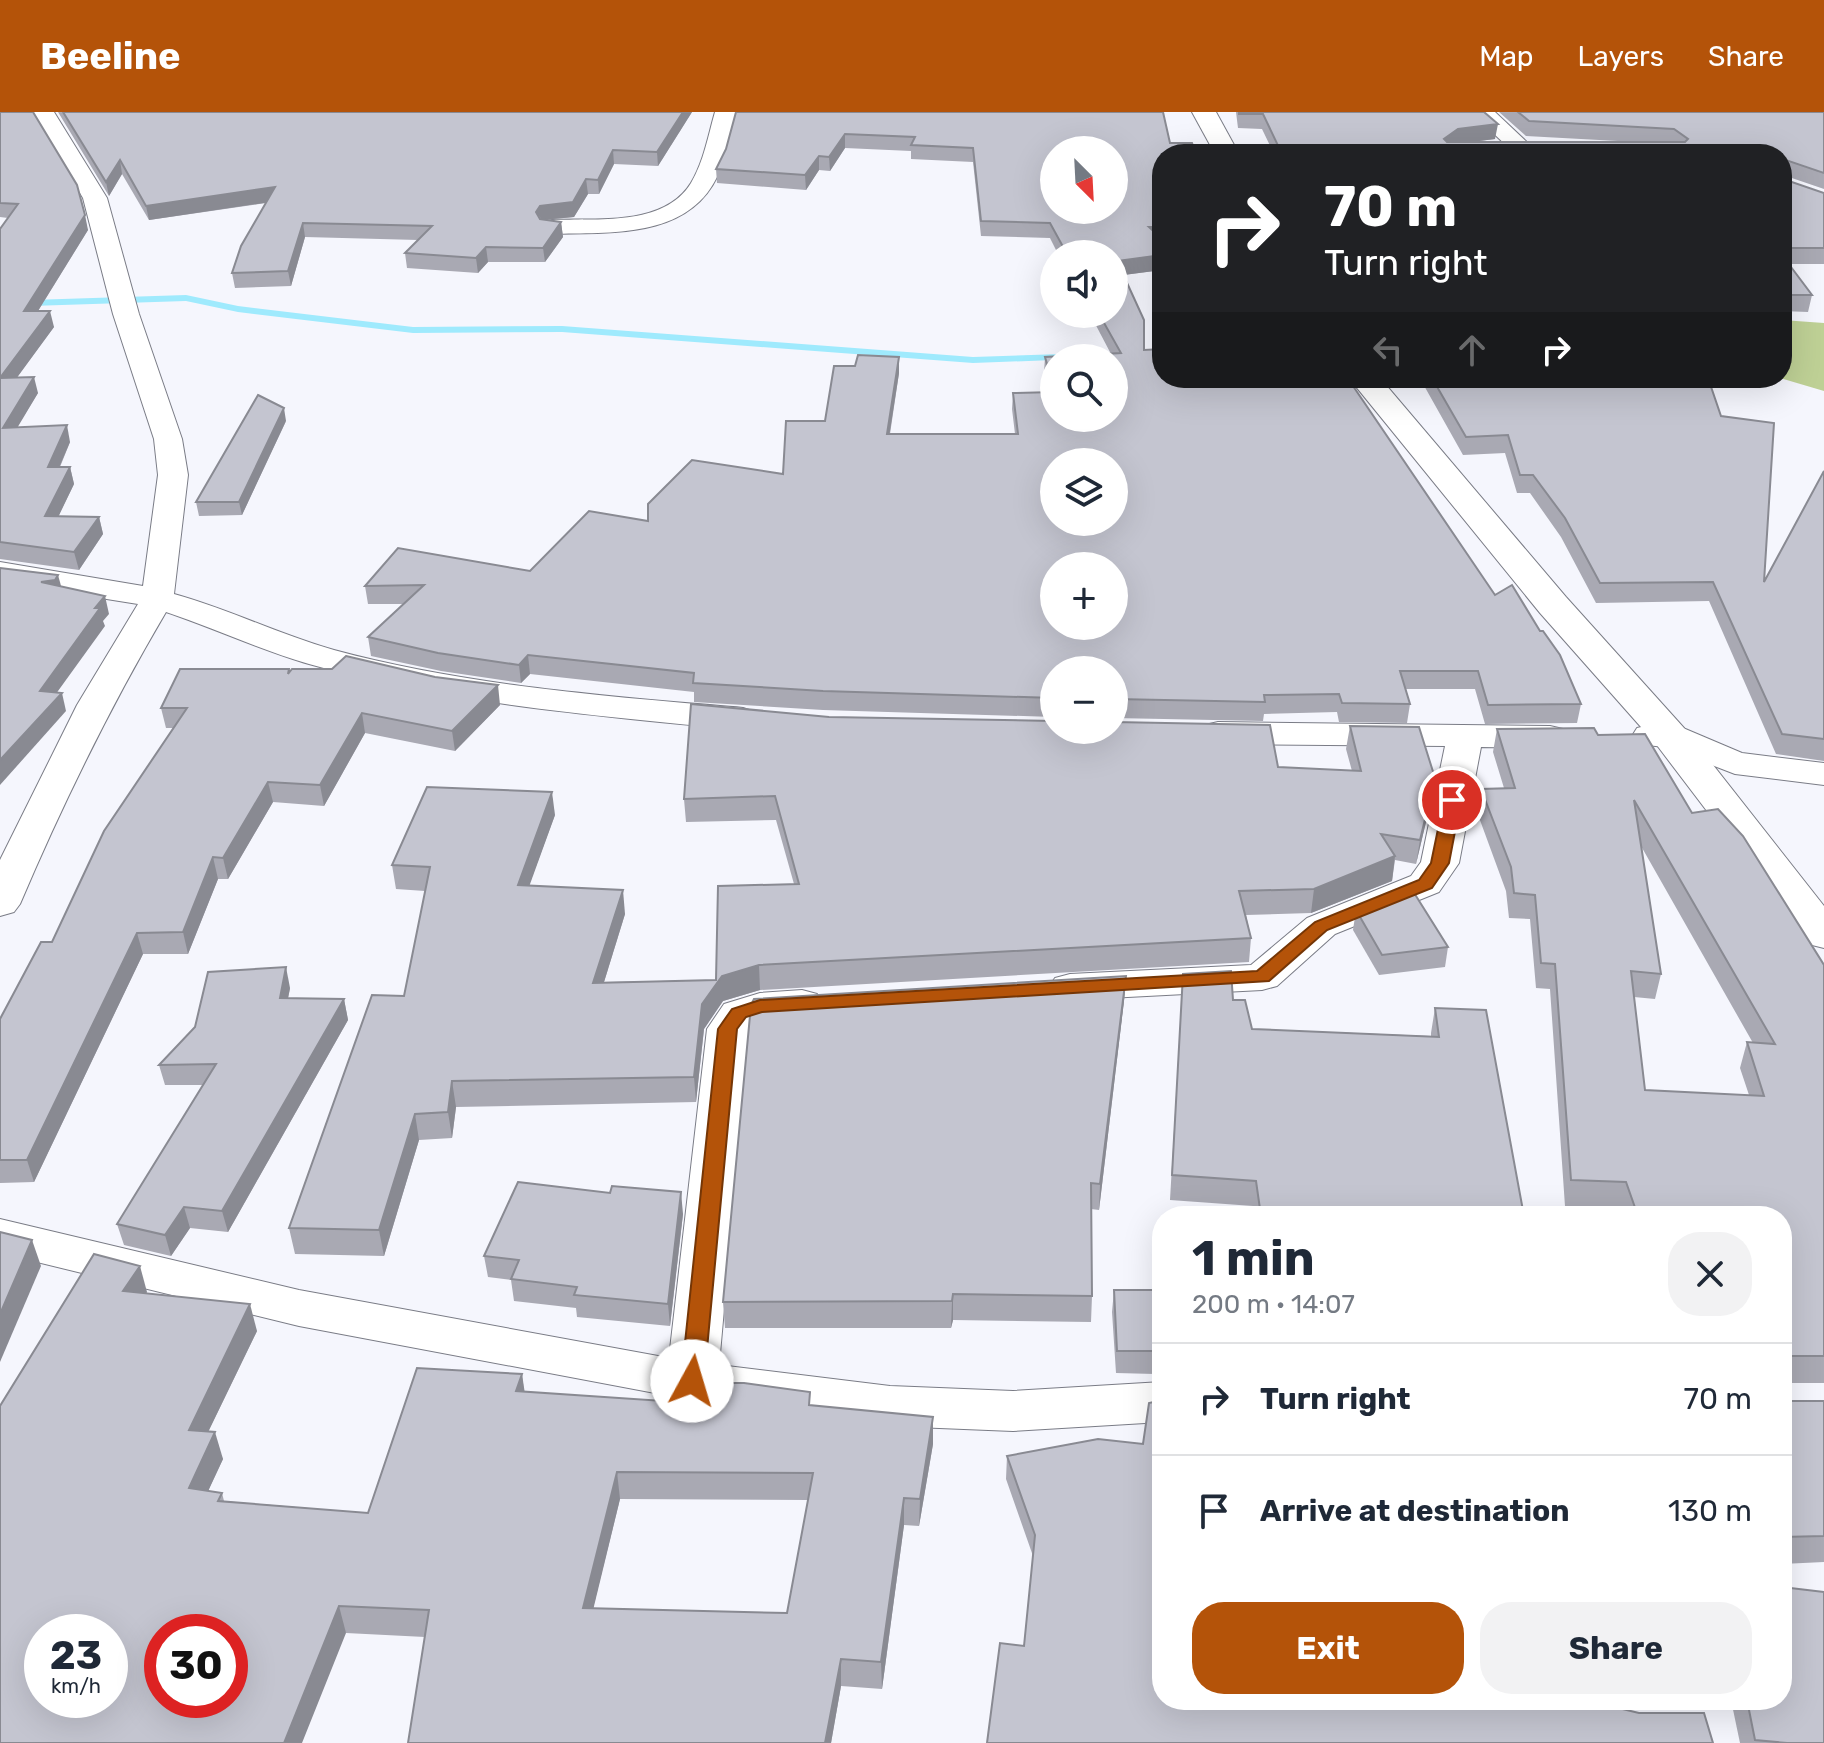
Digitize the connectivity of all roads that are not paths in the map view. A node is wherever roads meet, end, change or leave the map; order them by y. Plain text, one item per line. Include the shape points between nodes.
1 (43, 112) edge
2 (726, 112) edge
3 (1204, 112) edge
4 (1482, 112) edge
5 (1222, 144) edge
6 (1518, 144) edge
7 (552, 227) edge
8 (1372, 388) edge
9 (0, 572) edge
10 (157, 599) junction
11 (770, 721) edge
12 (1180, 733) edge
13 (1670, 736) junction
14 (1576, 737) edge
15 (1623, 737) edge
16 (1465, 738) junction
17 (1824, 774) edge
18 (0, 904) edge
19 (1824, 935) edge
20 (1026, 989) edge
21 (839, 1001) edge
22 (0, 1236) edge
23 (692, 1381) junction
24 (1152, 1403) edge

1 - 10 street via 88,182 168,439 173,475
2 - 7 street via 707,171 695,194 675,210 653,219
3 - 5 main road
4 - 6 street
8 - 13 main road
9 - 10 street
10 - 11 street via 320,656 439,684
10 - 18 street via 87,719
12 - 16 street
13 - 15 street
13 - 17 street via 1735,763
13 - 19 main road
14 - 16 street
16 - 20 street via 1440,863 1425,884 1321,926 1262,977
21 - 23 street via 760,1006 739,1013 728,1029
22 - 23 street via 299,1308
23 - 24 street via 890,1406 1013,1411

